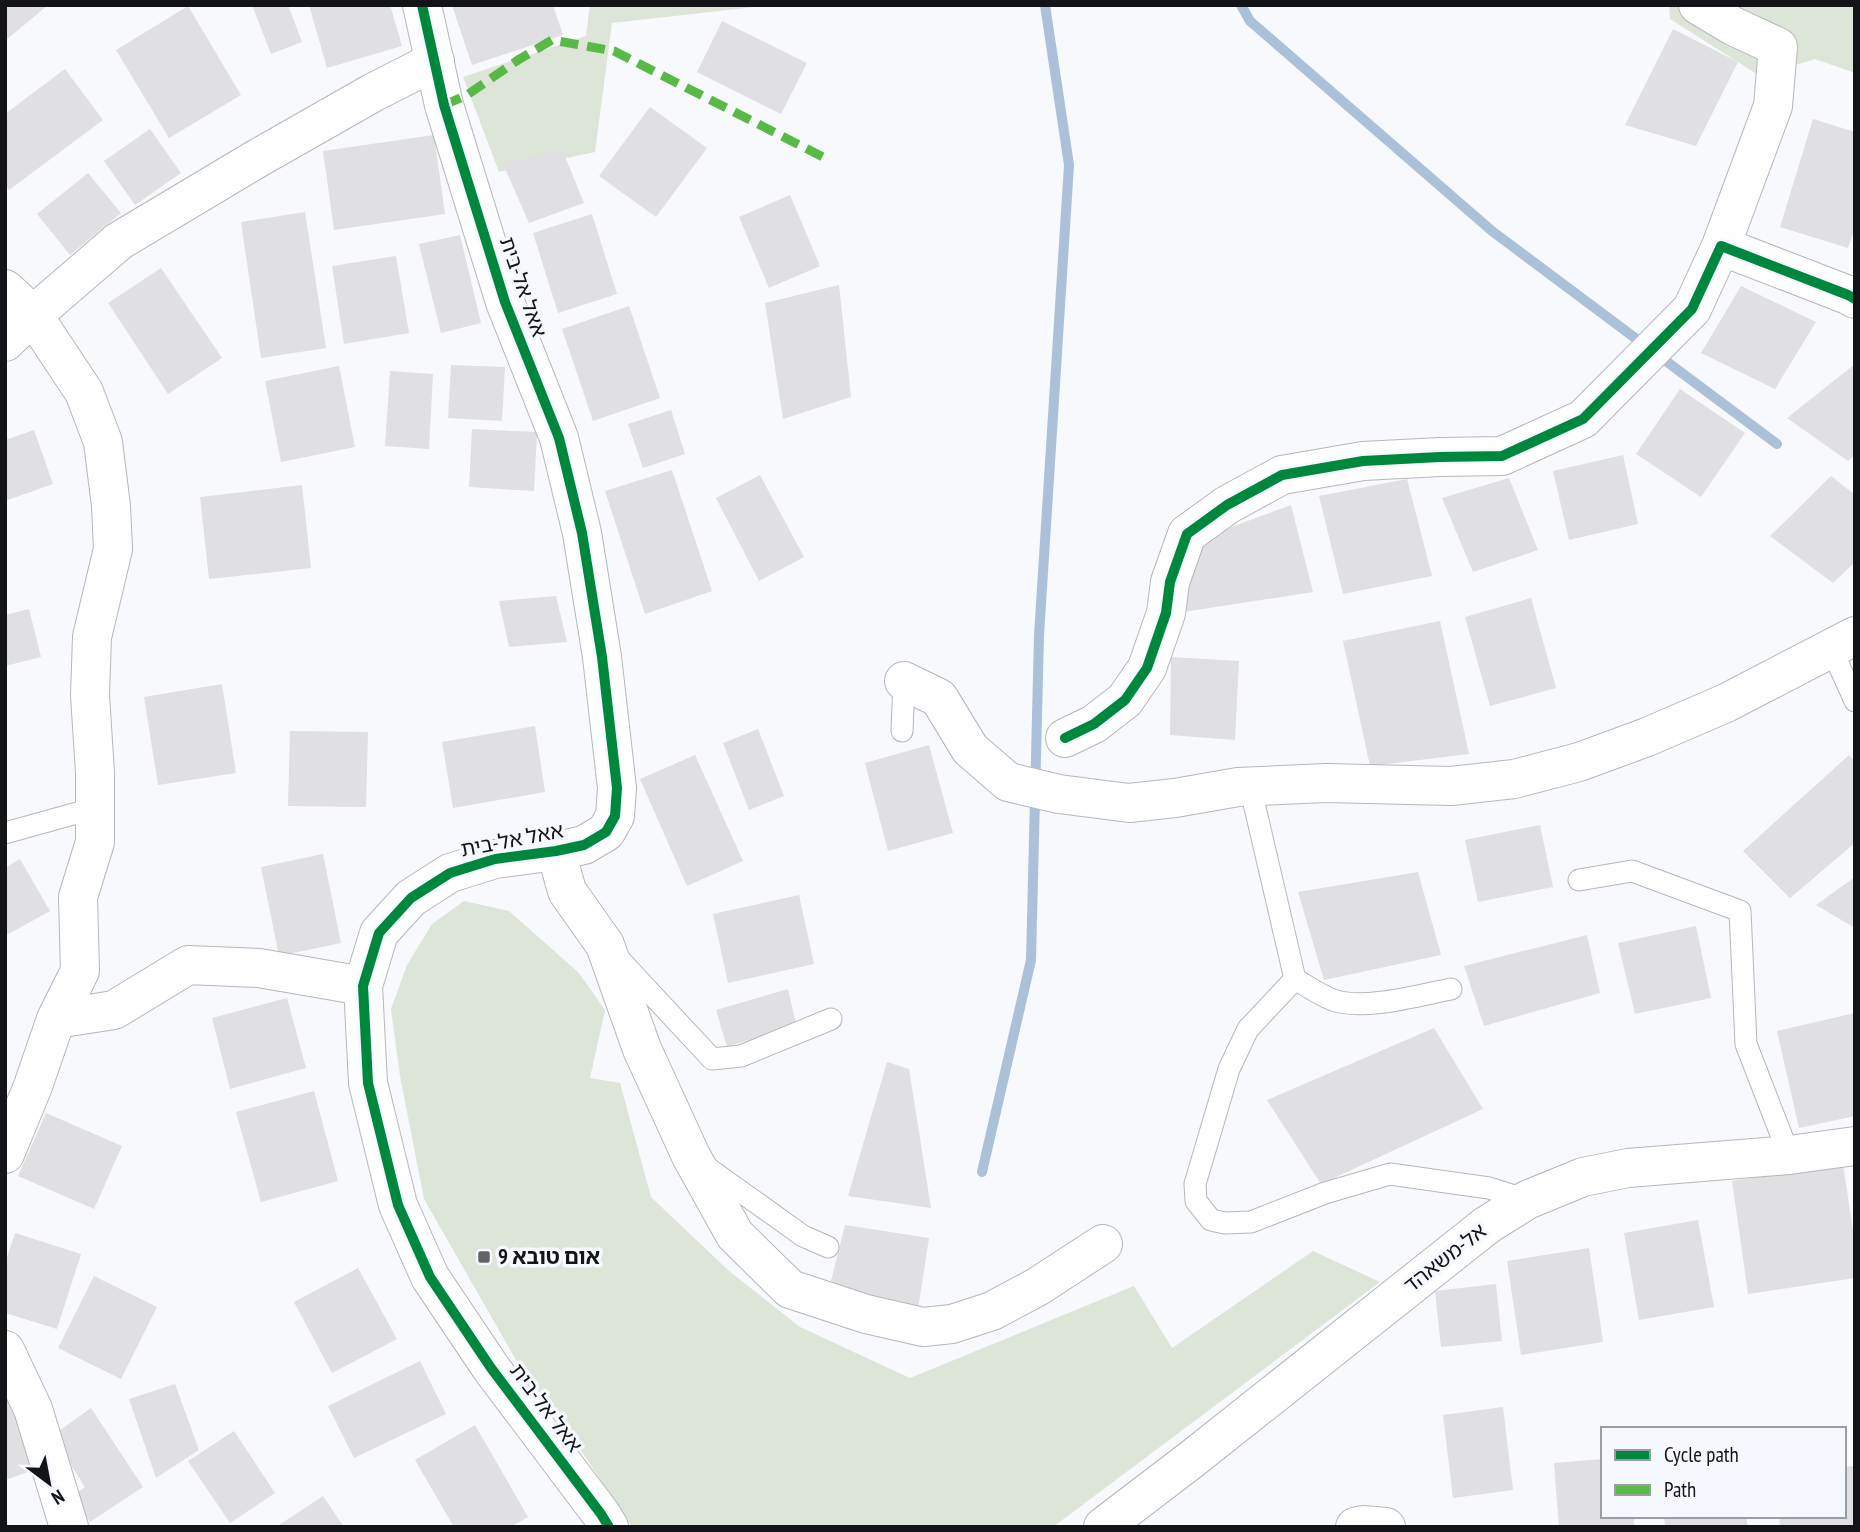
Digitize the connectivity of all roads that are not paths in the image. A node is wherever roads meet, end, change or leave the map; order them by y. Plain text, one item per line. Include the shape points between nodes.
1 (422, 5) edge
2 (1699, 5) edge
3 (435, 61) junction
4 (1721, 246) junction
5 (5, 289) edge
6 (1855, 299) edge
7 (33, 315) junction
8 (5, 342) edge
9 (1843, 642) edge
10 (904, 681) joint
11 (1855, 701) edge
12 (902, 731) dead end
13 (1065, 738) dead end
14 (1250, 786) junction
15 (95, 808) junction
16 (5, 833) edge
17 (556, 852) junction
18 (1579, 880) dead end
19 (605, 945) junction
20 (1295, 979) junction
21 (363, 986) junction
22 (1451, 989) dead end
23 (56, 1019) junction
24 (831, 1019) dead end
25 (1855, 1146) edge
26 (5, 1154) edge
27 (1789, 1155) junction
28 (691, 1156) junction
29 (1527, 1199) junction
30 (1102, 1244) dead end
31 (828, 1247) dead end
32 (5, 1350) edge
33 (69, 1527) edge
34 (609, 1527) edge
35 (1103, 1527) edge
36 (1355, 1527) edge
37 (1386, 1527) edge

1 - 3 street, אאל אל-בית
2 - 4 street via 1778,47 1773,106
3 - 7 street via 362,98 119,241
3 - 17 street, אאל אל-בית via 444,106 505,302 559,438 582,533 602,657 617,788 615,816 606,832 584,845
4 - 6 street
4 - 13 street via 1692,309 1583,419 1502,456 1363,461 1282,475 1227,505 1187,534 1147,668 1125,700 1094,724
5 - 7 street
7 - 8 street
7 - 15 street via 83,392 103,442 110,494 113,549 92,637
9 - 11 lane
9 - 14 street via 1726,703 1647,737 1580,762 1514,779 1451,786
10 - 12 lane
10 - 14 street via 939,698 970,749 1008,782 1129,803
14 - 20 lane
15 - 16 lane
15 - 23 street via 95,842 78,897 80,971
17 - 19 street via 567,891
17 - 21 street, אאל אל-בית via 495,859 450,873 411,898 379,933
18 - 27 lane via 1632,871 1740,911 1746,1044
19 - 24 lane via 712,1059 741,1056
19 - 28 street via 642,1049
20 - 22 lane via 1331,999 1363,1005
20 - 29 lane via 1248,1029 1229,1069 1195,1184 1196,1201 1211,1220 1251,1222 1390,1174 1489,1188
21 - 23 street via 259,968 188,965 114,1010
21 - 34 street, אאל אל-בית via 368,1083 398,1205 430,1276 491,1368
23 - 26 street
25 - 27 street, אל-משאהד
27 - 29 street, אל-משאהד via 1628,1168 1583,1177
28 - 30 street via 735,1235 790,1289 866,1314 923,1326 952,1324 992,1311
28 - 31 lane via 803,1236
29 - 35 street, אל-משאהד via 1487,1225
32 - 33 street via 33,1409
36 - 37 street

